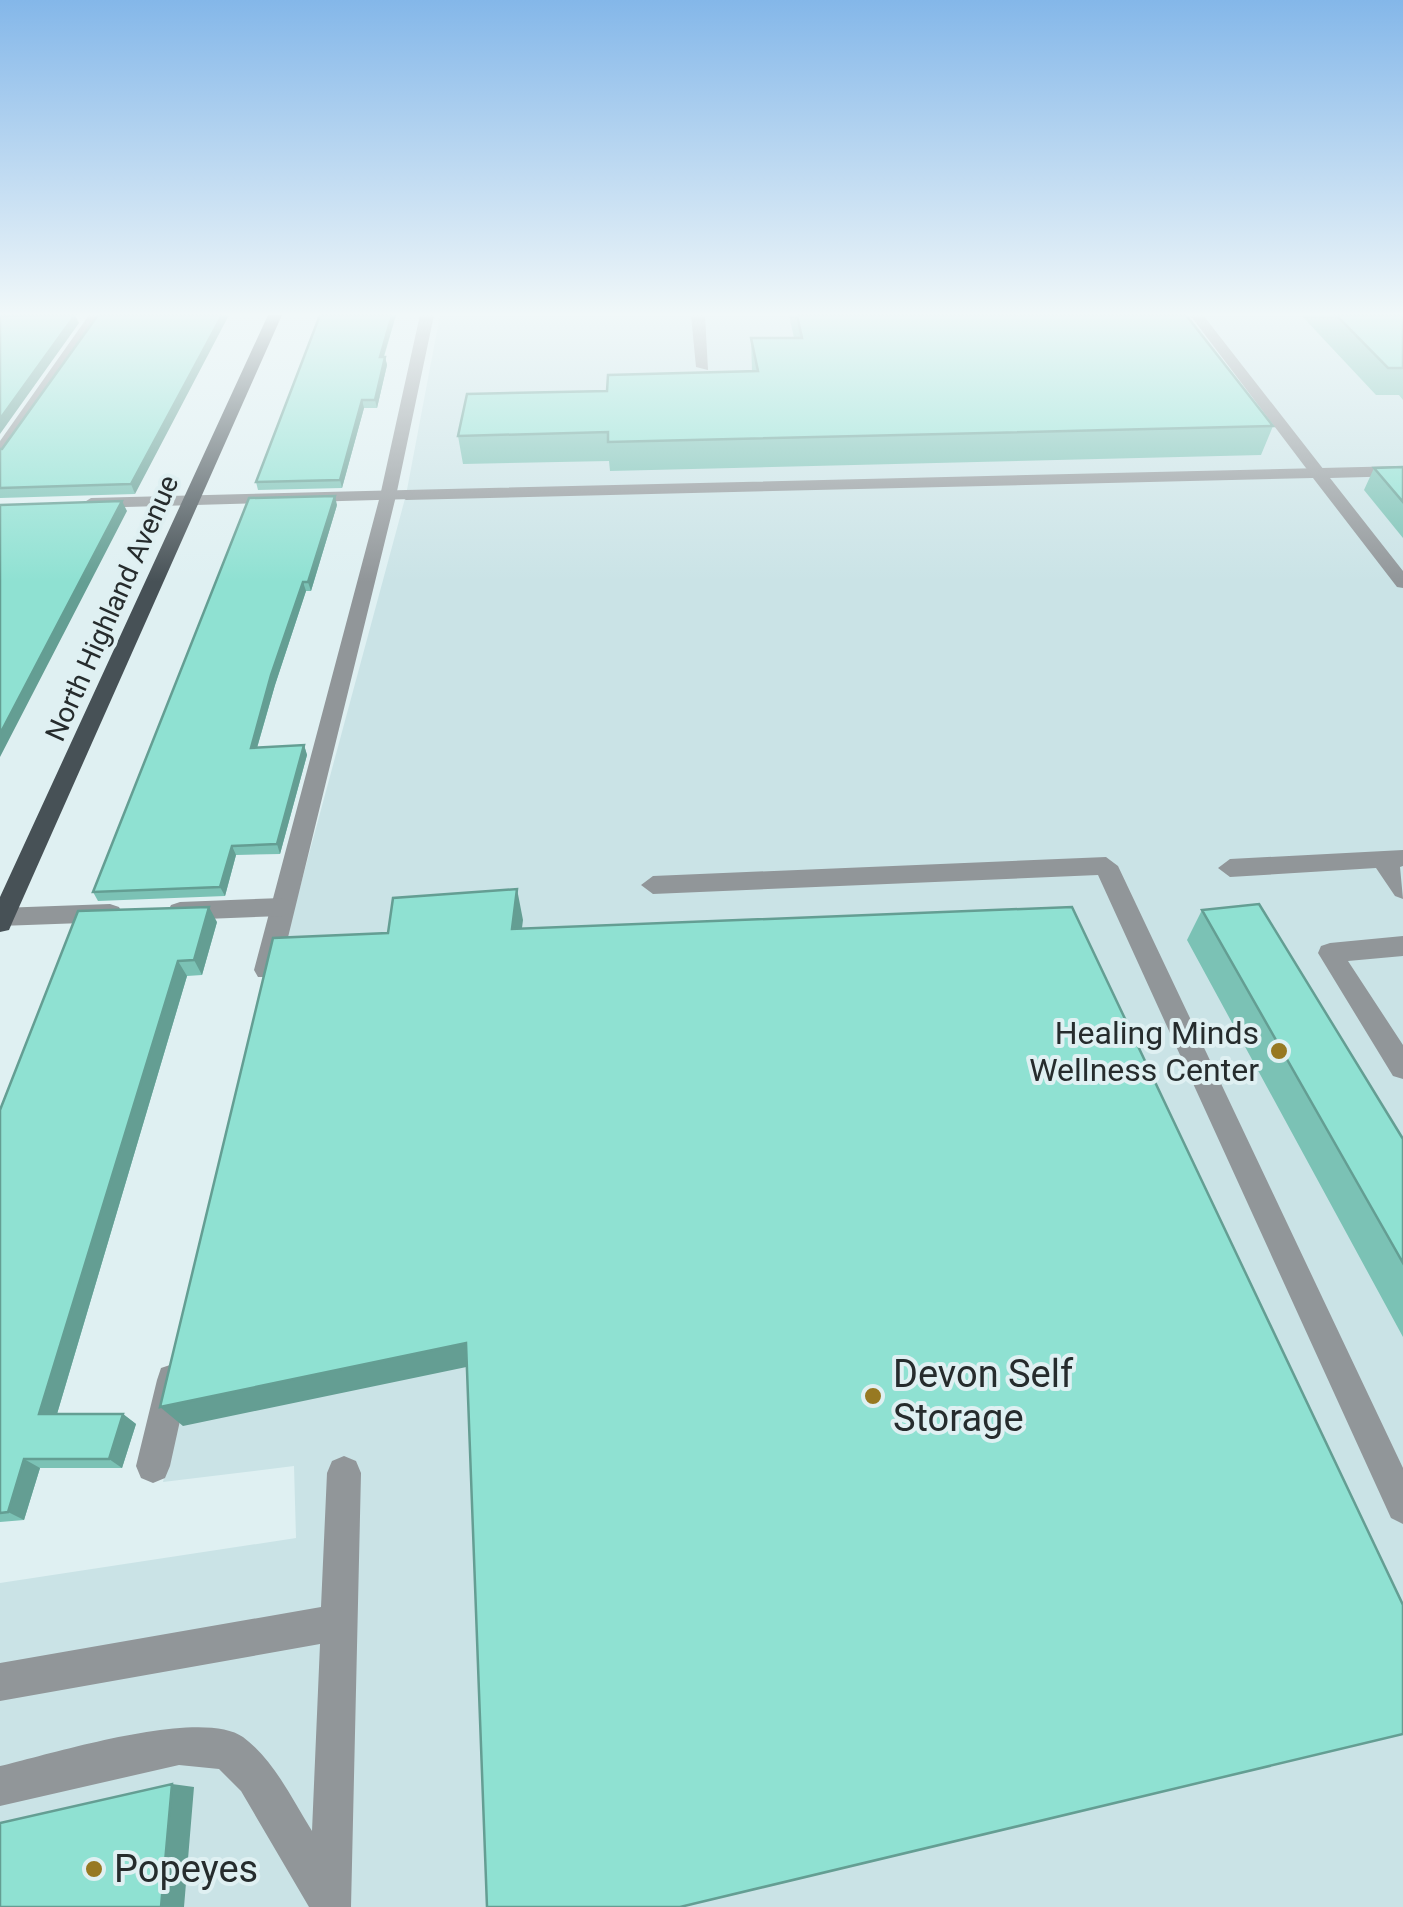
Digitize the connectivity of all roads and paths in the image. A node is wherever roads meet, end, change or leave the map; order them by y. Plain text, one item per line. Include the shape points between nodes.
1 (35, 404) edge
2 (235, 404) edge
3 (412, 404) edge
4 (1265, 404) edge
5 (0, 428) edge
6 (18, 428) junction
7 (0, 452) edge
8 (1403, 471) edge
9 (1318, 473) junction
10 (397, 496) junction
11 (191, 501) junction
12 (73, 504) edge
13 (1403, 583) edge
14 (1393, 859) edge
15 (1230, 868) dead end
16 (653, 885) dead end
17 (1403, 890) edge
18 (282, 907) junction
19 (1, 919) edge
20 (1403, 946) edge
21 (260, 1003) edge
22 (1403, 1068) edge
23 (180, 1350) edge
24 (153, 1466) dead end
25 (344, 1473) dead end
26 (1403, 1506) edge
27 (339, 1622) junction
28 (0, 1682) edge
29 (0, 1786) edge
30 (330, 1902) edge

1 - 6 street
2 - 11 main road, North Highland Avenue
3 - 10 street
4 - 9 street
5 - 6 street
6 - 7 street
8 - 9 street
9 - 10 street
9 - 13 street
10 - 11 street
10 - 18 street
11 - 12 street
11 - 19 main road, North Highland Avenue
14 - 15 street
14 - 17 street
16 - 26 street via 1106,866
18 - 19 street
18 - 21 street
20 - 22 street via 1330,953
23 - 24 street
25 - 27 street
27 - 28 street
27 - 30 street
29 - 30 street via 179,1745 228,1750 255,1777

